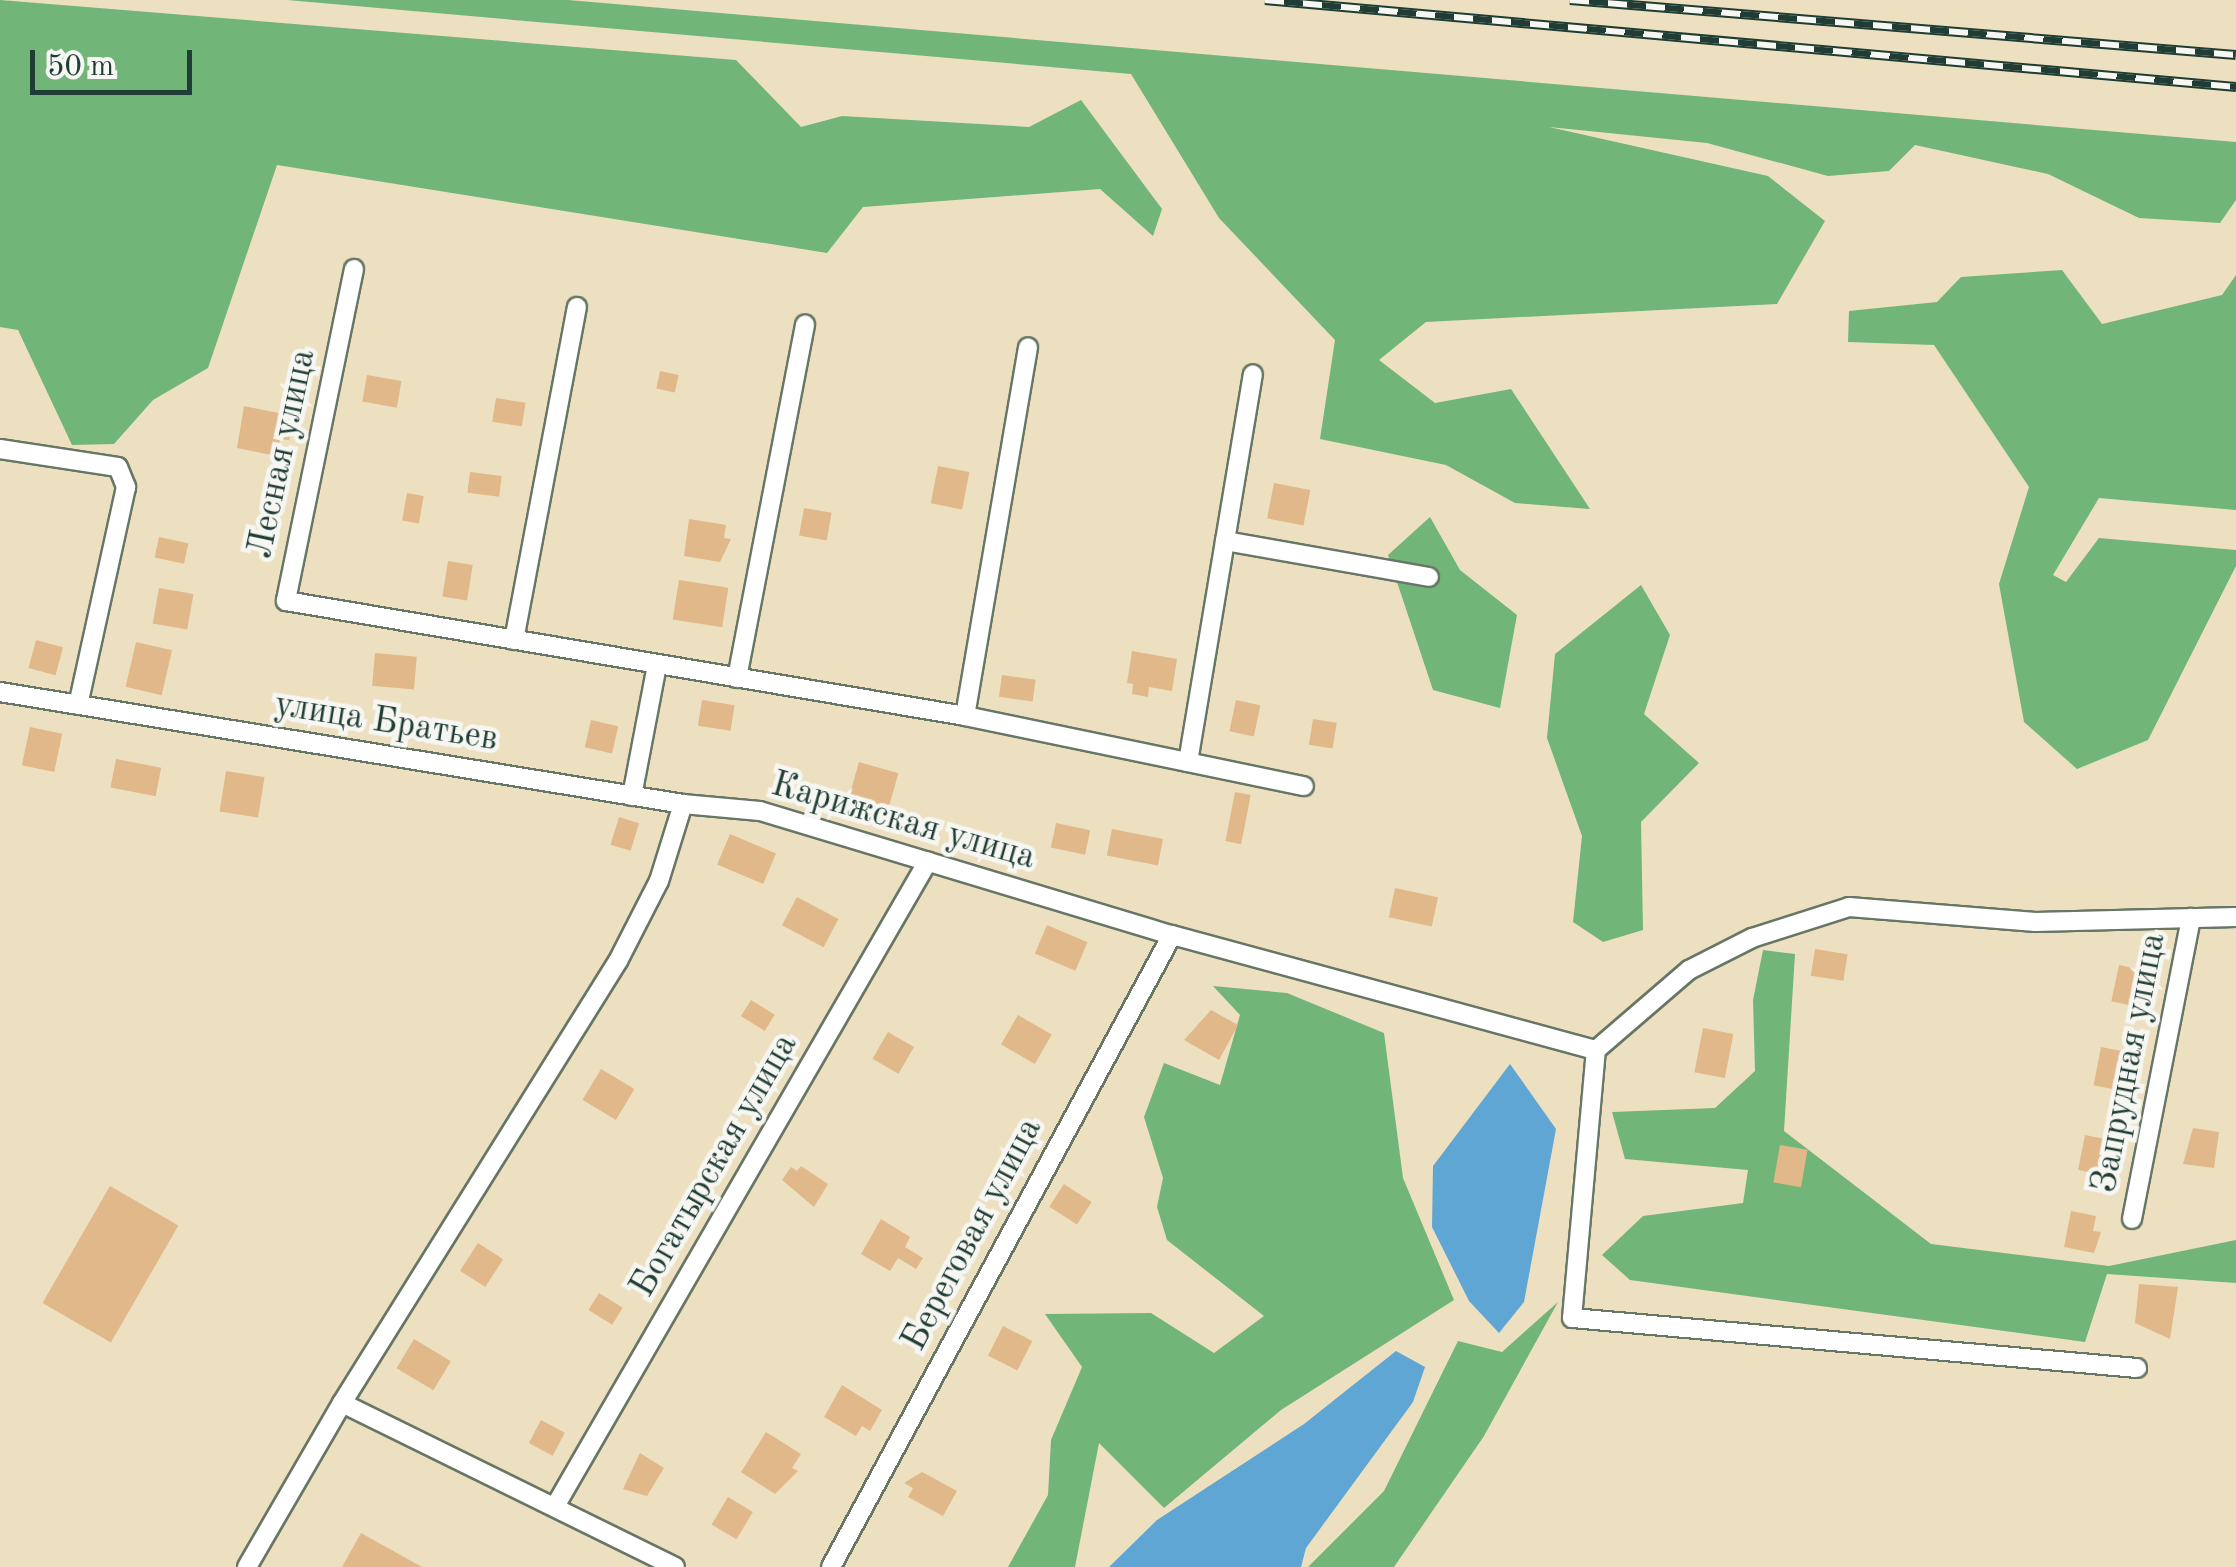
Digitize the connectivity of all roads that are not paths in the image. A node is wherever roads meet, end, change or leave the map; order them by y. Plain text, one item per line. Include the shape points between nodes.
1 (354, 269) dead end
2 (577, 307) dead end
3 (805, 324) dead end
4 (1028, 347) dead end
5 (1253, 374) dead end
6 (0, 449) edge
7 (1225, 541) junction
8 (1429, 578) dead end
9 (514, 640) junction
10 (657, 665) junction
11 (737, 678) junction
12 (0, 692) edge
13 (78, 705) junction
14 (965, 716) junction
15 (1188, 762) junction
16 (1304, 786) dead end
17 (632, 796) junction
18 (683, 804) junction
19 (928, 862) junction
20 (2236, 917) edge
21 (2191, 918) junction
22 (1172, 935) junction
23 (1596, 1050) junction
24 (2132, 1219) dead end
25 (2137, 1368) dead end
26 (342, 1402) junction
27 (557, 1504) junction
28 (247, 1567) edge
29 (675, 1567) edge
30 (831, 1567) edge

1 - 9 street, Лесная улица via 286,601
2 - 9 street
3 - 11 street
4 - 14 street
5 - 7 street
6 - 13 street via 118,467 126,486
7 - 8 street
7 - 15 street
9 - 10 street, Лесная улица
10 - 11 street, Лесная улица
10 - 17 street
11 - 14 street, Лесная улица
12 - 13 street, улица Братьев
13 - 17 street, улица Братьев
14 - 15 street, Лесная улица
15 - 16 street, Лесная улица
17 - 18 street, улица Братьев
18 - 19 street, Карижская улица via 760,811
18 - 26 street via 658,881 618,961
19 - 22 street, Карижская улица
19 - 27 street, Богатырская улица
20 - 21 street
21 - 23 street via 2036,922 1849,907 1752,938 1689,970
21 - 24 street, Запрудная улица
22 - 23 street, Карижская улица
22 - 30 street, Береговая улица
23 - 25 street via 1572,1318
26 - 27 street
26 - 28 street
27 - 29 street

